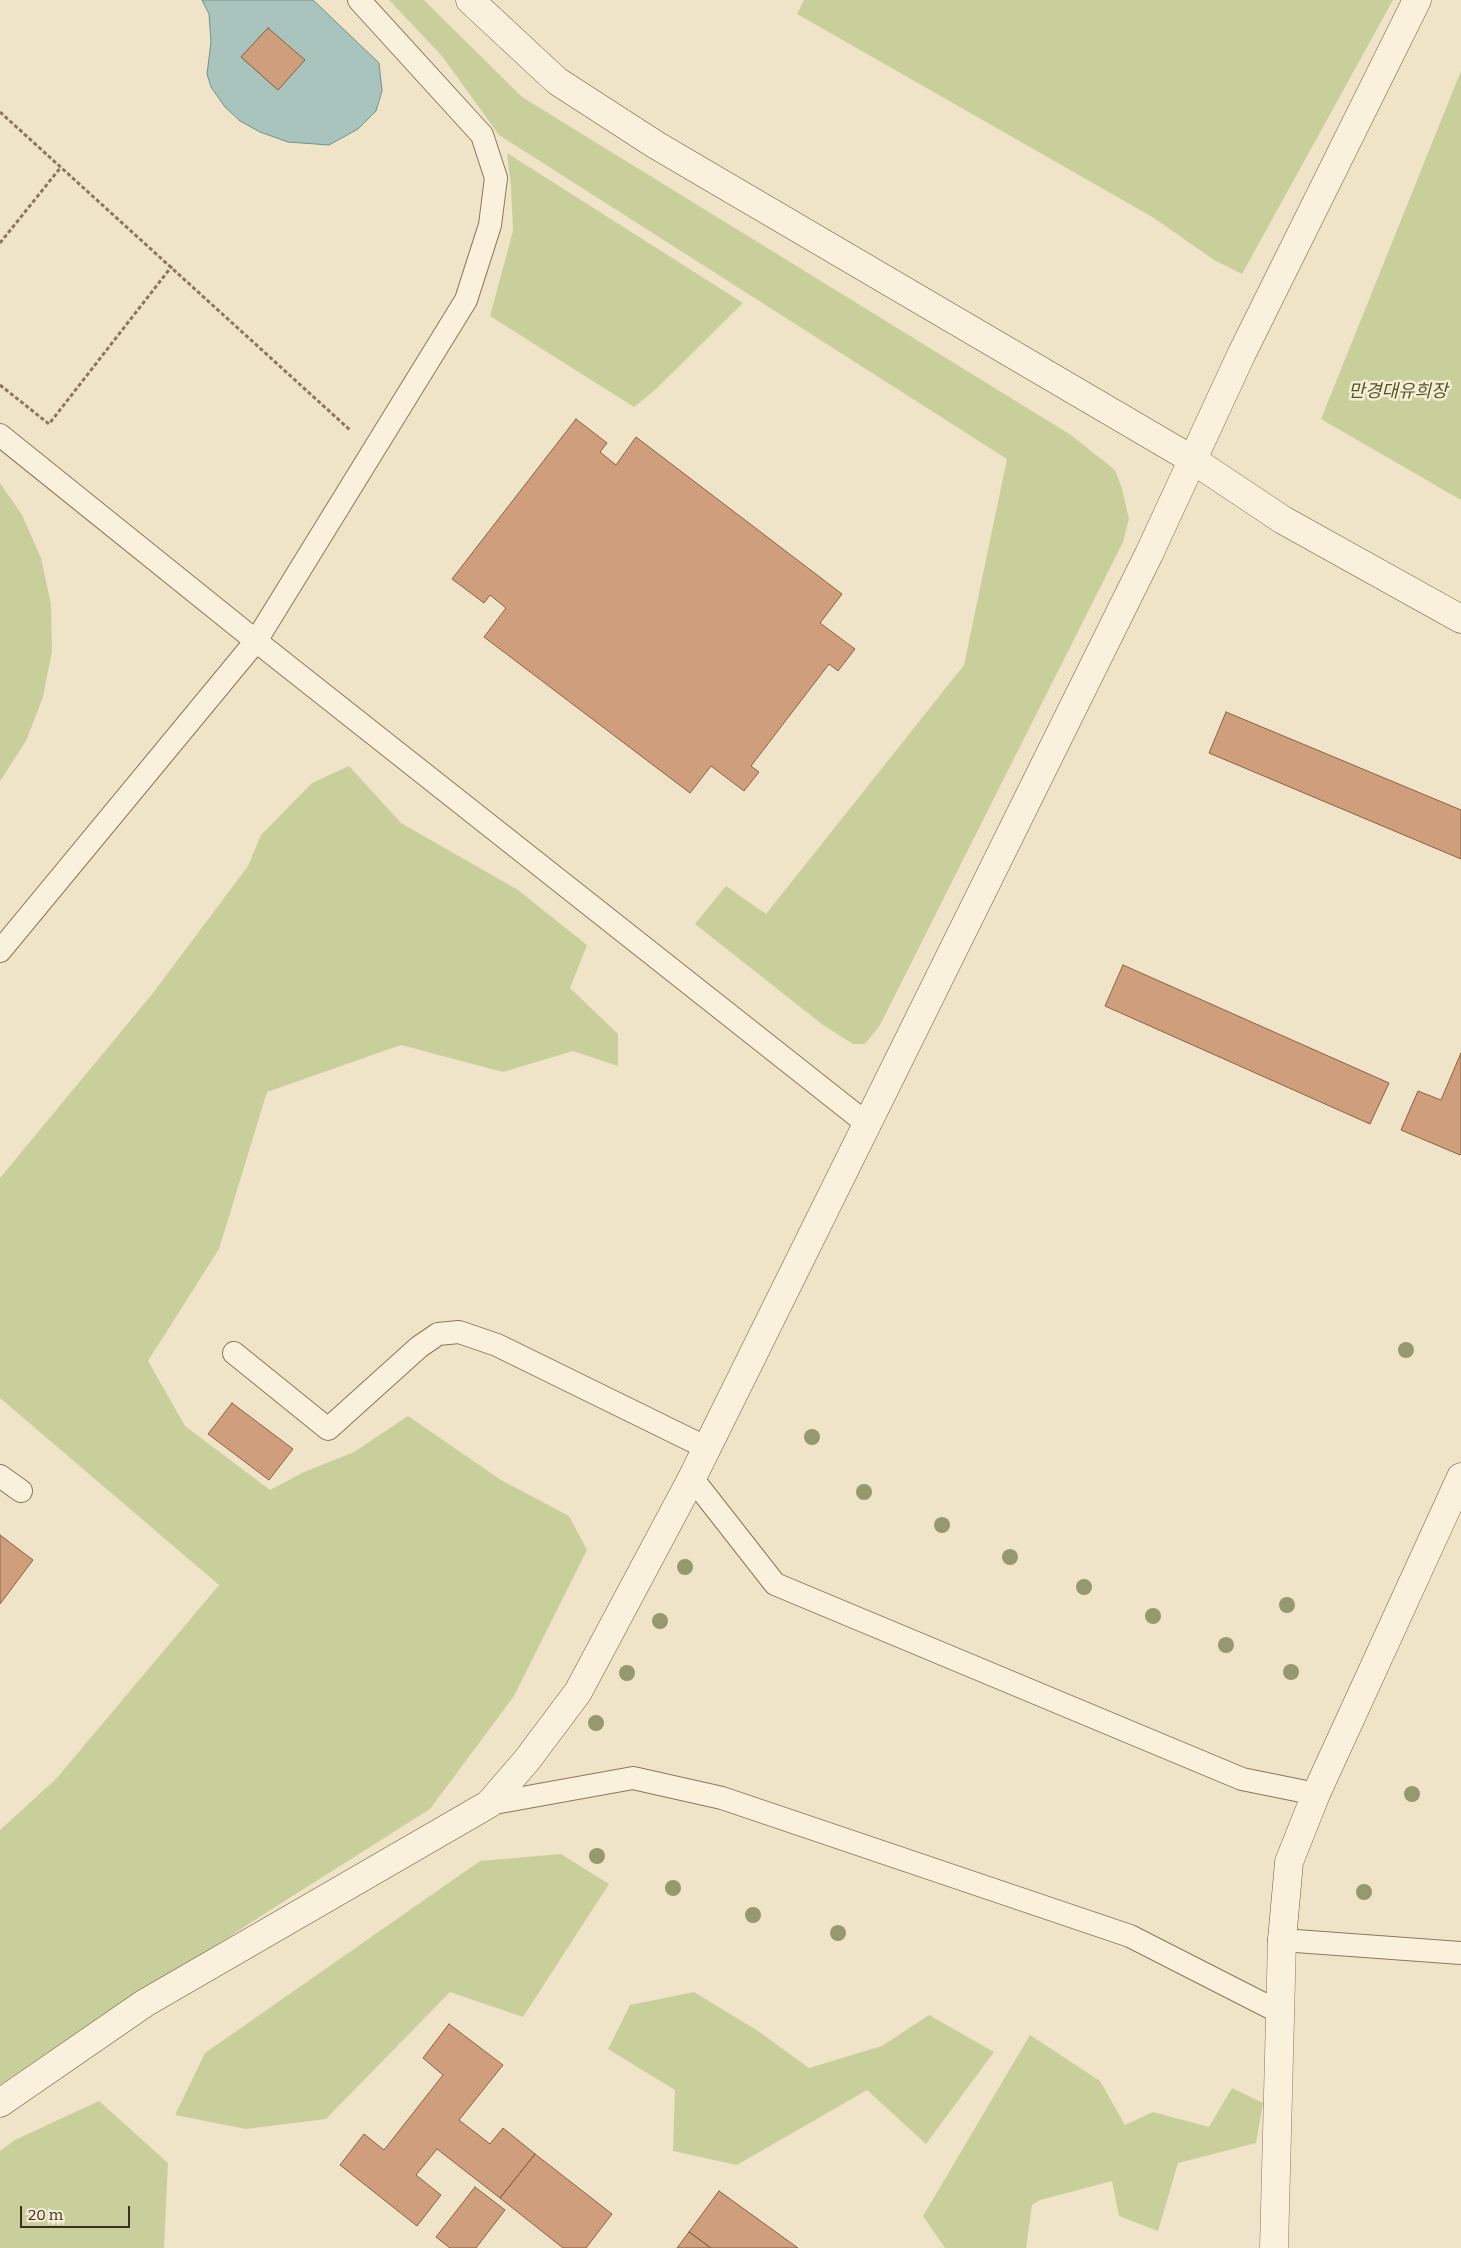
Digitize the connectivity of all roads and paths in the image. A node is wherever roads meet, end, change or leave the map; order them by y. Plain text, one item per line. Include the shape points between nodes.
1 (359, 0) edge
2 (470, 0) edge
3 (1417, 0) edge
4 (0, 112) edge
5 (61, 167) junction
6 (0, 243) edge
7 (172, 266) junction
8 (0, 385) edge
9 (0, 435) edge
10 (373, 451) junction
11 (1194, 460) junction
12 (1461, 619) edge
13 (256, 641) junction
14 (0, 951) edge
15 (866, 1123) junction
16 (234, 1353) dead end
17 (706, 1448) junction
18 (0, 1476) edge
19 (1461, 1477) edge
20 (692, 1478) junction
21 (21, 1491) dead end
22 (1316, 1794) junction
23 (489, 1804) junction
24 (1282, 1940) junction
25 (1461, 1953) edge
26 (1279, 2012) junction
27 (0, 2103) edge
28 (1274, 2248) edge

1 - 10 lane via 482,135 496,178 490,225 466,300
2 - 11 main road via 558,81 656,145
3 - 11 main road via 1242,352
4 - 5 path
5 - 6 path
5 - 7 path
7 - 8 path via 49,424
7 - 10 path
9 - 13 lane
10 - 13 lane
11 - 12 main road via 1283,520
11 - 15 main road
13 - 14 lane
13 - 15 lane
15 - 17 main road
16 - 17 lane via 328,1430 419,1347 438,1334 459,1332 497,1345
17 - 20 main road
18 - 21 lane
19 - 22 main road
20 - 22 lane via 775,1584 1242,1780
20 - 23 main road via 578,1692
22 - 24 main road via 1289,1862
23 - 26 lane via 633,1778 722,1798 1130,1936
23 - 27 main road via 145,2004
24 - 25 lane
24 - 26 main road
26 - 28 main road

